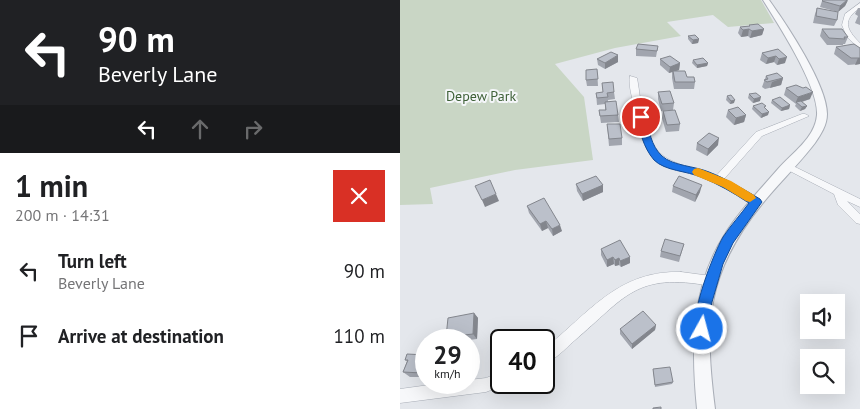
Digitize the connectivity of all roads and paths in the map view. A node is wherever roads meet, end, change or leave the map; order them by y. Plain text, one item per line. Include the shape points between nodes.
1 (766, 0) edge
2 (860, 5) edge
3 (860, 47) edge
4 (634, 78) dead end
5 (805, 116) dead end
6 (787, 166) junction
7 (718, 180) junction
8 (838, 193) junction
9 (756, 202) junction
10 (860, 202) edge
11 (860, 220) edge
12 (711, 281) junction
13 (555, 348) edge
14 (490, 383) edge
15 (400, 396) edge
16 (706, 409) edge

1 - 6 street via 810,76 822,109 821,122 814,136
2 - 3 street via 846,16 844,24
4 - 7 street via 651,150 667,163
5 - 7 street via 758,134
6 - 8 street
6 - 9 street
7 - 9 street
8 - 10 street
8 - 11 street via 842,202
9 - 12 street via 728,240
12 - 13 street via 662,277 634,285 601,306
12 - 16 street via 700,342
14 - 15 street

